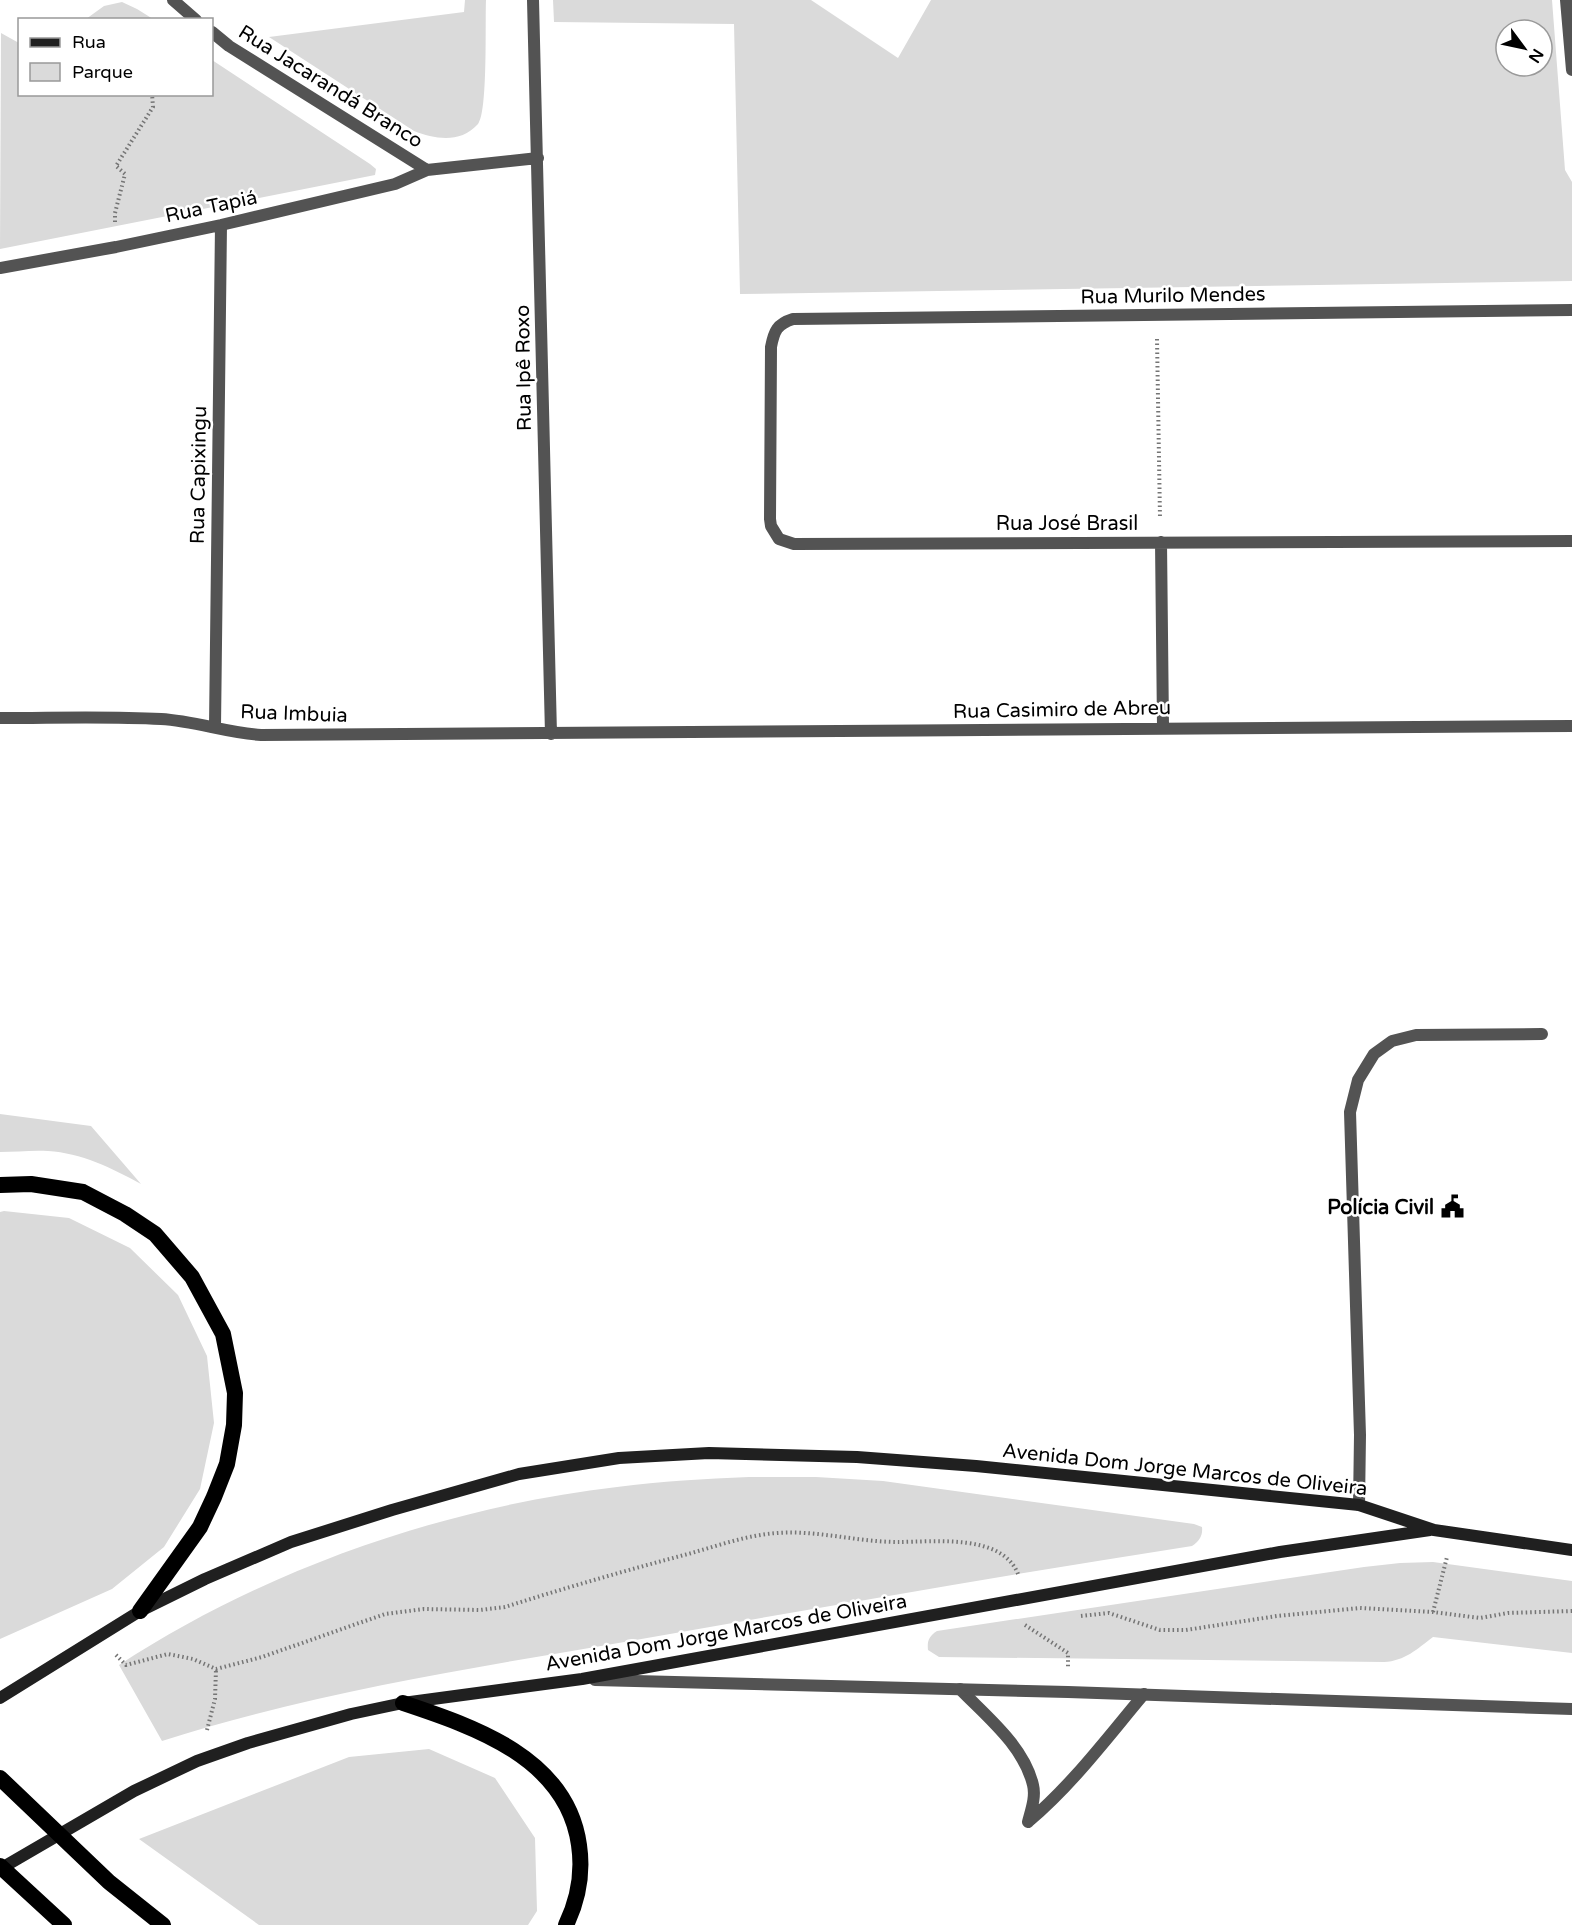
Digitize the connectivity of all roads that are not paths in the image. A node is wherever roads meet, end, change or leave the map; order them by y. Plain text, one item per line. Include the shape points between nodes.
1 (173, 0) edge
2 (533, 0) edge
3 (1566, 0) edge
4 (194, 18) edge
5 (213, 33) edge
6 (1572, 70) edge
7 (538, 158) junction
8 (427, 170) junction
9 (221, 225) junction
10 (0, 268) edge
11 (1572, 310) edge
12 (776, 327) joint
13 (1572, 541) edge
14 (1161, 542) junction
15 (0, 718) edge
16 (1572, 726) edge
17 (215, 727) junction
18 (1163, 727) junction
19 (551, 734) junction
20 (1542, 1034) dead end
21 (0, 1185) edge
22 (1359, 1505) junction
23 (1434, 1530) junction
24 (1572, 1550) edge
25 (140, 1611) junction
26 (582, 1679) junction
27 (960, 1689) junction
28 (1144, 1694) junction
29 (0, 1698) edge
30 (403, 1703) junction
31 (1572, 1709) edge
32 (0, 1778) edge
33 (0, 1867) edge
34 (40, 1903) junction
35 (50, 1925) edge
36 (64, 1925) edge
37 (163, 1925) edge
38 (566, 1925) edge

1 - 4 street
2 - 7 street, Rua Ipê Roxo
3 - 6 street
5 - 8 street, Rua Jacarandá Branco
7 - 8 street, Rua Jacarandá Branco
7 - 19 street, Rua Ipê Roxo
8 - 9 street, Rua Tapiá via 395,184
9 - 10 street, Rua Tapiá
9 - 17 street, Rua Capixingu
11 - 12 street, Rua Murilo Mendes via 793,319
12 - 14 street, Rua José Brasil via 771,347 770,519 779,539 794,544
13 - 14 street, Rua José Brasil
14 - 18 street
15 - 17 street, Rua Imbuia via 163,719
16 - 18 street, Rua Casimiro de Abreu
17 - 19 street, Rua Imbuia via 261,735
18 - 19 street, Rua Casimiro de Abreu
20 - 22 street via 1416,1035 1392,1041 1374,1054 1358,1080 1350,1112
21 - 25 highway via 31,1184 83,1192 155,1234 192,1277 223,1334 235,1393 227,1464 200,1527
22 - 23 main road, Avenida Dom Jorge Marcos de Oliveira
22 - 25 main road, Avenida Dom Jorge Marcos de Oliveira via 857,1456 709,1453 619,1458 519,1474 342,1525 248,1560
23 - 24 main road
23 - 26 main road, Avenida Dom Jorge Marcos de Oliveira via 1280,1552
25 - 29 main road, Avenida Dom Jorge Marcos de Oliveira
26 - 27 street
26 - 30 main road, Avenida Dom Jorge Marcos de Oliveira
27 - 28 street
27 - 28 street via 1013,1744 1024,1763 1033,1785 1034,1801 1028,1822 1073,1778
28 - 31 street
30 - 33 main road, Avenida Dom Jorge Marcos de Oliveira via 299,1727 197,1761 134,1791
30 - 38 highway via 474,1729 516,1751 545,1773 558,1790 571,1813 582,1862 578,1890
32 - 37 highway via 109,1882
33 - 34 highway
34 - 35 highway
34 - 36 highway

